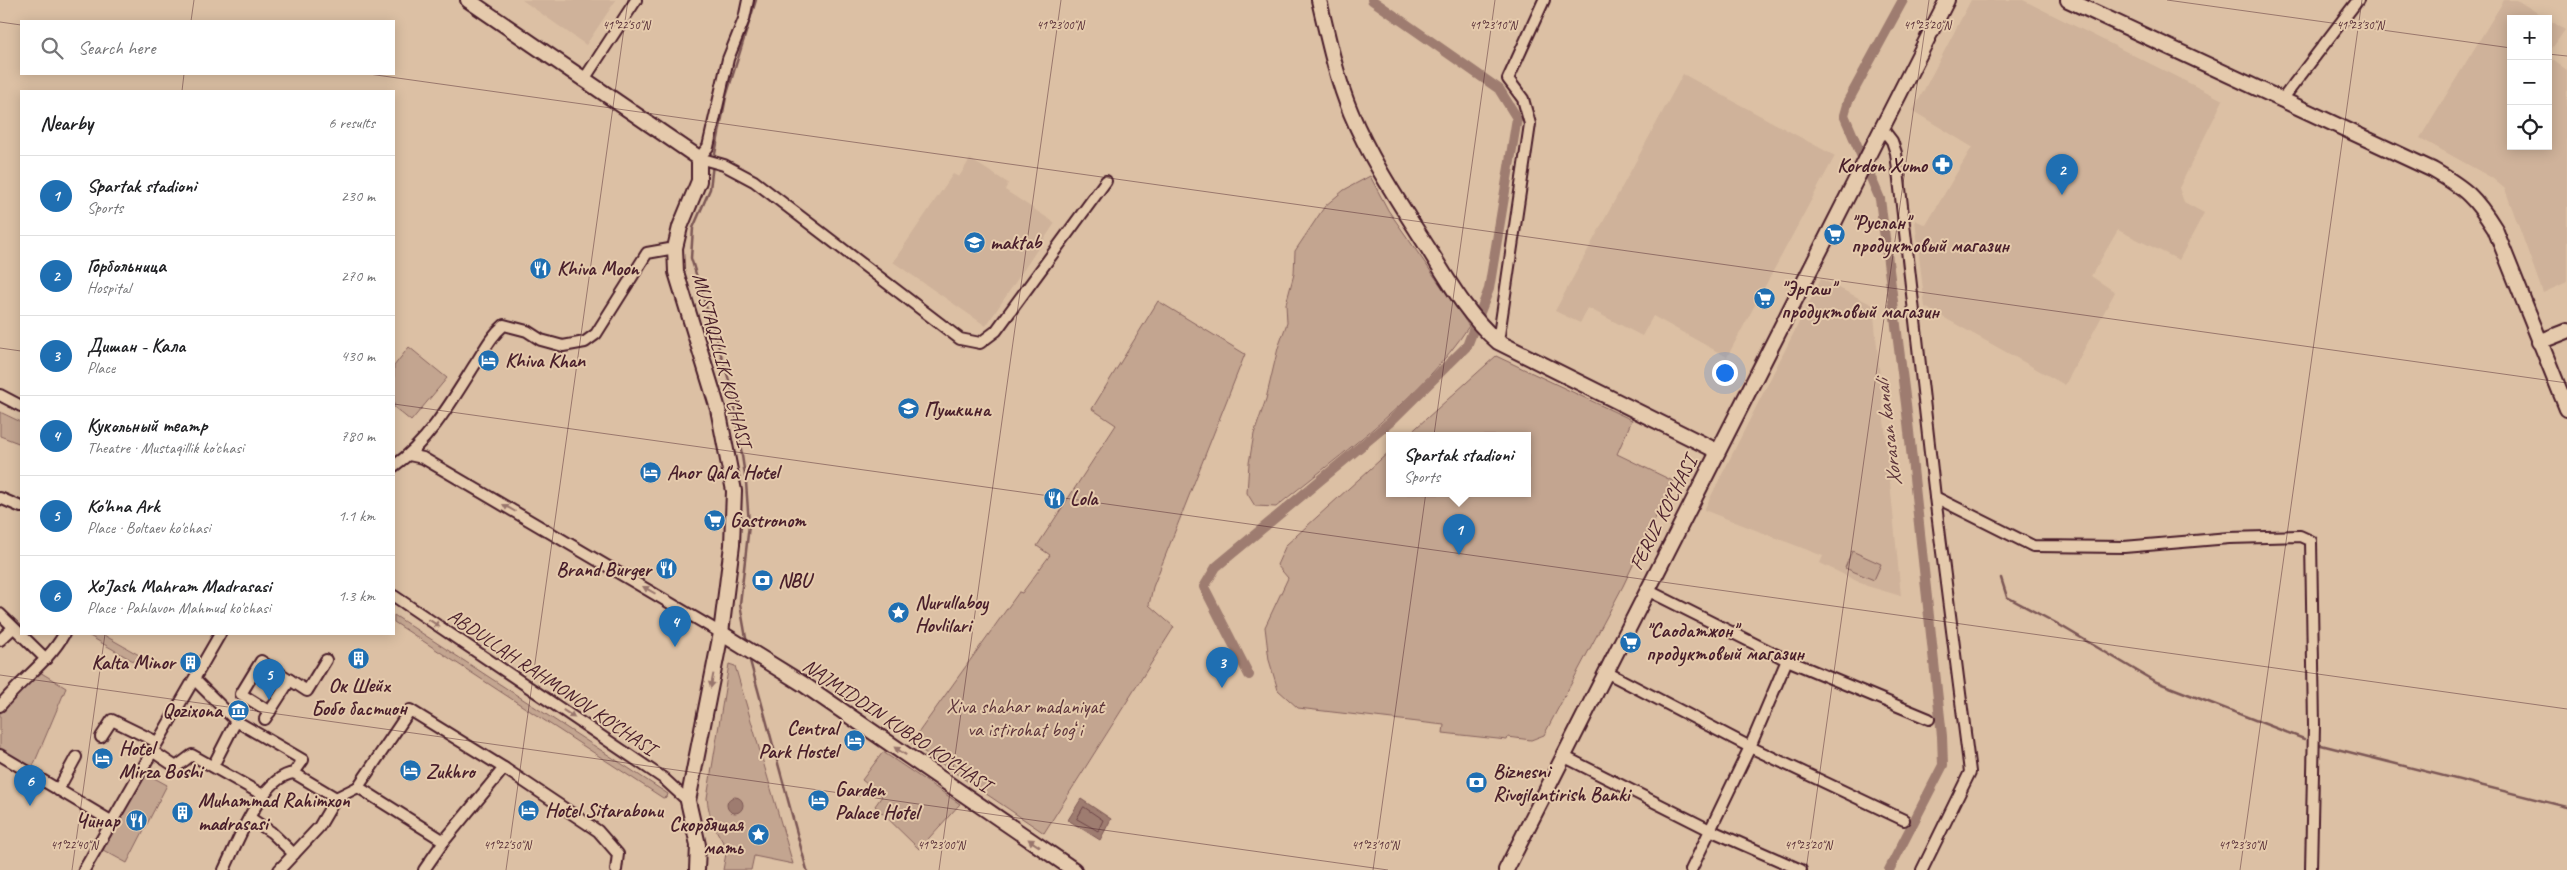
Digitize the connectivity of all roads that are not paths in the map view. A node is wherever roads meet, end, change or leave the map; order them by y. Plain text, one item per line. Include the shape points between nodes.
1 (468, 0) edge
2 (636, 0) edge
3 (748, 0) edge
4 (1318, 0) edge
5 (1544, 0) edge
6 (1947, 0) edge
7 (2068, 0) edge
8 (2358, 0) edge
9 (583, 81) junction
10 (2281, 101) junction
11 (1882, 128) junction
12 (703, 159) junction
13 (1106, 181) dead end
14 (675, 248) junction
15 (2567, 331) edge
16 (1498, 342) junction
17 (2539, 342) junction
18 (0, 395) edge
19 (20, 405) edge
20 (2567, 410) edge
21 (1717, 451) junction
22 (409, 455) junction
23 (395, 465) edge
24 (1935, 497) junction
25 (0, 498) edge
26 (20, 507) edge
27 (1647, 590) junction
28 (395, 597) edge
29 (0, 614) edge
30 (14, 628) junction
31 (721, 633) junction
32 (20, 634) edge
33 (21, 635) edge
34 (64, 635) edge
35 (219, 635) edge
36 (0, 640) edge
37 (46, 659) junction
38 (326, 660) dead end
39 (1788, 660) junction
40 (1606, 672) junction
41 (195, 680) junction
42 (290, 680) junction
43 (0, 706) edge
44 (1929, 718) dead end
45 (236, 720) junction
46 (262, 722) junction
47 (101, 737) dead end
48 (154, 747) junction
49 (1750, 747) junction
50 (0, 755) edge
51 (1563, 756) junction
52 (76, 757) dead end
53 (213, 766) junction
54 (504, 768) junction
55 (294, 773) junction
56 (358, 787) junction
57 (58, 790) junction
58 (263, 795) junction
59 (336, 798) junction
60 (688, 801) junction
61 (250, 818) junction
62 (1904, 820) dead end
63 (112, 821) junction
64 (1710, 830) junction
65 (444, 841) junction
66 (294, 854) junction
67 (84, 870) edge
68 (224, 870) edge
69 (279, 870) edge
70 (424, 870) edge
71 (616, 870) edge
72 (697, 870) edge
73 (1074, 870) edge
74 (1506, 870) edge
75 (1691, 870) edge
76 (1801, 870) edge
77 (1922, 870) edge
78 (2311, 870) edge

1 - 9 main road
2 - 9 street
3 - 12 street via 728,59
4 - 16 main road via 1351,113 1380,172 1462,303
5 - 16 street via 1508,79 1523,99 1530,124
6 - 11 main road, FERUZ KO'CHASI
7 - 10 main road
8 - 10 street
9 - 12 main road
10 - 17 main road via 2434,170 2478,202 2495,229
11 - 21 main road, FERUZ KO'CHASI
11 - 24 street via 1896,153
12 - 13 street via 722,164 754,181 960,338 980,343 996,332
12 - 14 main road, MUSTAQILLIK KO'CHASI via 700,181 680,227
14 - 22 street via 647,254 596,334 585,342 563,346 542,340 528,331 504,326 492,335 437,421
14 - 31 main road, MUSTAQILLIK KO'CHASI via 676,272 718,409 734,491 732,545
15 - 17 main road
16 - 21 main road
17 - 20 main road
18 - 19 street
21 - 27 main road, FERUZ KO'CHASI
22 - 23 street
31 -> 22 street via 423,458
24 - 77 street via 1970,772
24 - 78 street via 2034,546 2124,547 2300,536 2311,540 2314,716
25 - 26 street
27 - 39 street
27 - 40 main road, FERUZ KO'CHASI
28 -> 60 street, ABDULLAH RAHMONOV KO'CHASI via 663,778
29 - 30 street
30 - 32 street
30 - 36 street
31 -> 60 main road, MUSTAQILLIK KO'CHASI
73 -> 31 main road, NAJMIDDIN KUBRO KO'CHASI
33 - 37 street
34 - 37 street
35 - 41 street
37 - 43 street
38 - 42 street via 307,691
39 - 44 street
39 - 49 street
40 - 49 street
40 - 51 main road, FERUZ KO'CHASI
41 - 45 street
41 - 48 street
42 - 46 street
42 - 46 street via 261,662 241,694
45 - 46 street
45 - 53 street
46 - 55 street via 302,760
47 - 48 street via 112,720
48 - 53 street via 176,767 192,755
48 - 63 street
49 - 62 street
49 - 64 street
50 - 57 street
51 - 64 street
51 - 74 main road, FERUZ KO'CHASI
52 - 57 street
53 - 58 street
54 - 56 street via 410,710
54 - 65 street
54 - 71 street via 598,830 618,854
55 - 58 street via 286,774
55 - 59 street
56 - 59 street
56 - 65 street
57 - 63 street
58 - 61 street
59 - 66 street via 319,826
60 - 72 main road, MUSTAQILLIK KO'CHASI via 698,845
61 - 66 street
61 - 68 street
63 - 67 street
64 - 75 street
64 - 76 street
65 - 70 street
66 - 69 street

